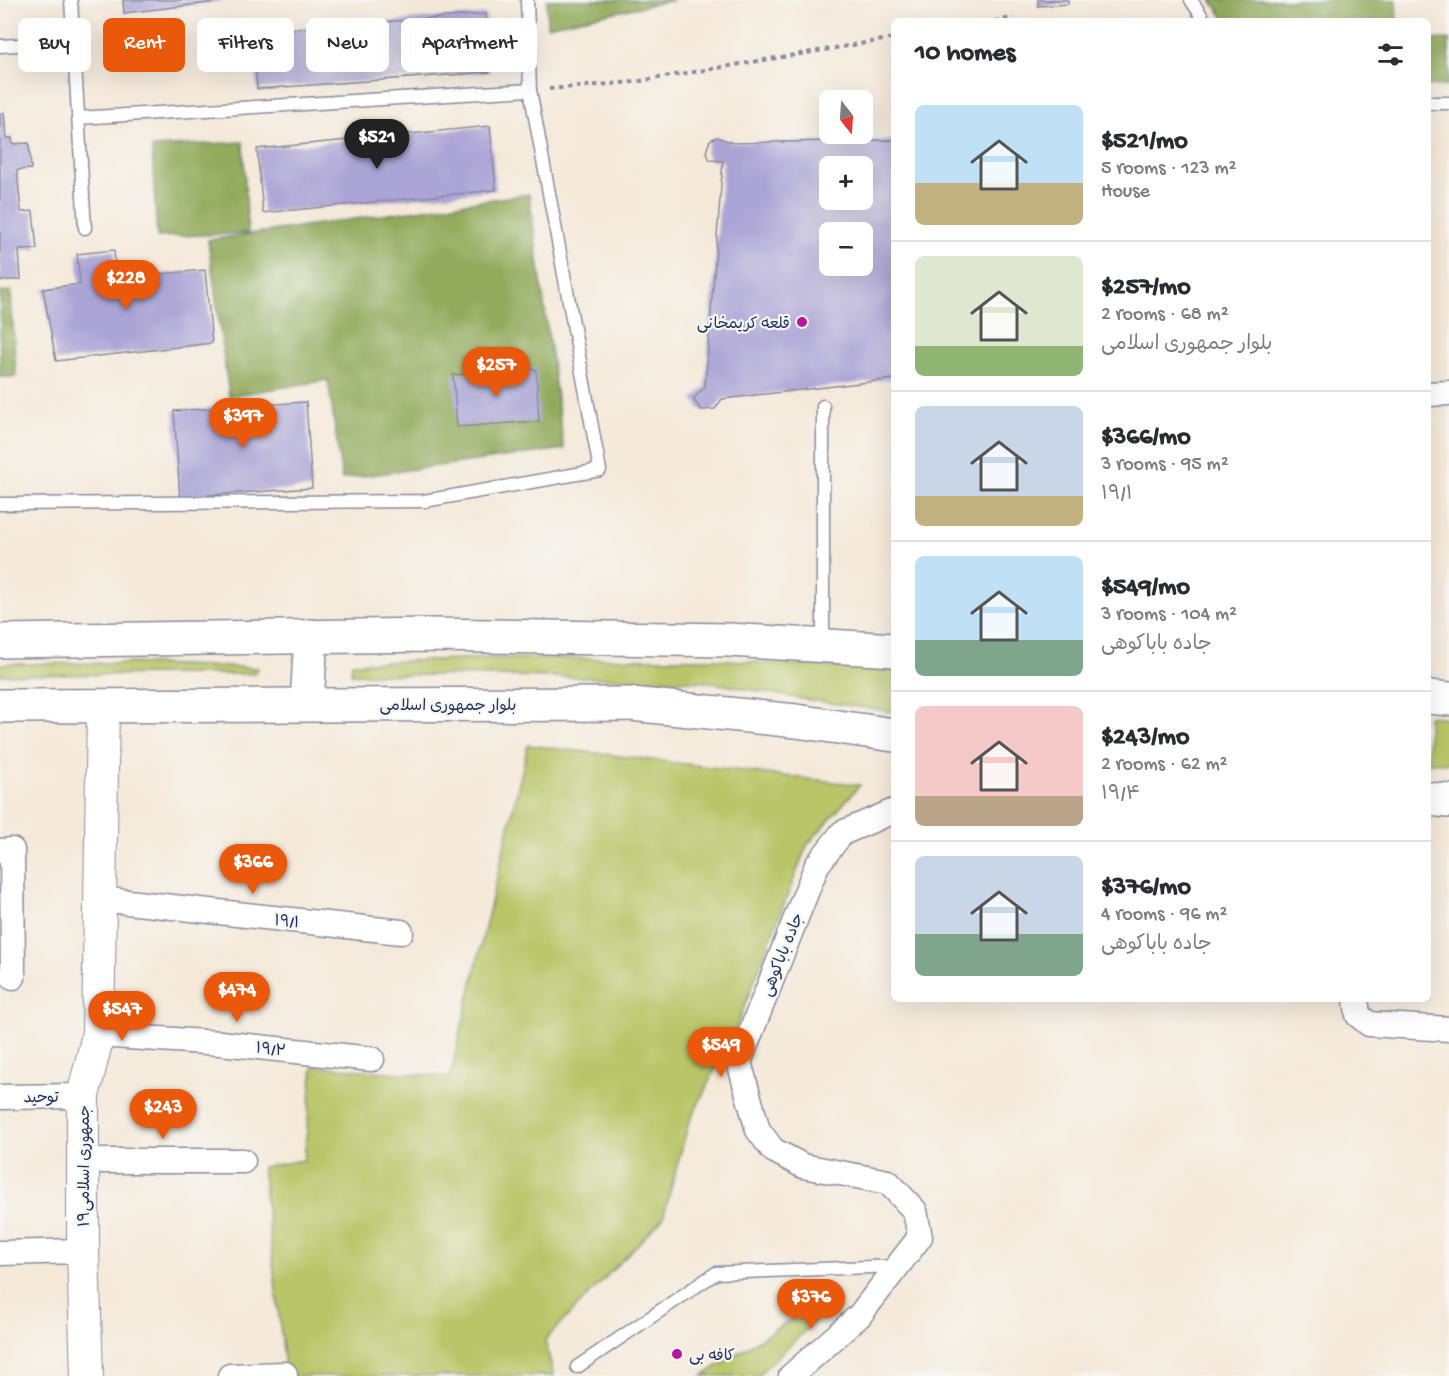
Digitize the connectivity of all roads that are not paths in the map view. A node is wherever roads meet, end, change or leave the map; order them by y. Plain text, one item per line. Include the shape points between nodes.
1 (71, 0) edge
2 (527, 0) edge
3 (1191, 0) edge
4 (72, 18) edge
5 (1204, 18) edge
6 (18, 45) edge
7 (0, 46) edge
8 (75, 72) edge
9 (530, 90) junction
10 (1431, 103) edge
11 (1449, 103) edge
12 (78, 118) junction
13 (85, 228) dead end
14 (1449, 393) edge
15 (1431, 394) edge
16 (823, 406) dead end
17 (0, 504) edge
18 (310, 636) junction
19 (0, 641) edge
20 (823, 646) junction
21 (891, 650) edge
22 (1431, 697) edge
23 (1449, 699) edge
24 (307, 704) junction
25 (0, 706) edge
26 (103, 706) junction
27 (891, 735) edge
28 (1431, 800) edge
29 (1449, 801) edge
30 (891, 812) edge
31 (0, 851) edge
32 (100, 899) junction
33 (401, 932) dead end
34 (13, 977) dead end
35 (1357, 1007) edge
36 (1449, 1029) edge
37 (98, 1035) junction
38 (372, 1059) dead end
39 (82, 1096) junction
40 (0, 1097) edge
41 (84, 1161) junction
42 (243, 1161) dead end
43 (82, 1251) junction
44 (0, 1253) edge
45 (898, 1266) junction
46 (577, 1367) dead end
47 (285, 1374) dead end
48 (87, 1376) edge
49 (230, 1376) edge
50 (791, 1376) edge

1 - 4 lane
2 - 9 lane
3 - 5 lane
6 - 7 lane
8 - 12 lane
9 - 12 lane
9 - 17 lane via 600,470 424,501
10 - 11 lane
12 - 13 lane
14 - 15 street
16 - 20 lane
18 - 19 main road
18 - 20 main road via 433,634 729,640
18 - 24 main road
20 - 21 main road
22 - 23 main road
24 - 26 main road, بلوار جمهوری اسلامی
24 - 27 main road, بلوار جمهوری اسلامی via 631,704
25 - 26 main road, بلوار جمهوری اسلامی
26 - 32 street, جمهوری اسلامی۱۹
28 - 29 main road
30 - 45 street, جاده باباکوهی via 842,833 817,865 739,1062 758,1130 773,1149 804,1166 888,1182 915,1211 920,1237
31 - 34 street via 12,850
32 - 33 street, ۱۹/۱
32 - 37 street, جمهوری اسلامی۱۹
35 - 36 street via 1369,1024
37 - 38 street, ۱۹/۲
37 - 39 street, جمهوری اسلامی۱۹
39 - 40 street, توحید
39 - 41 street, جمهوری اسلامی۱۹
41 - 42 street
41 - 43 street, جمهوری اسلامی۱۹
43 - 44 street
43 - 48 street, جمهوری اسلامی۱۹
45 - 46 lane via 716,1273
45 - 50 street, جاده باباکوهی via 859,1316
47 - 49 street

